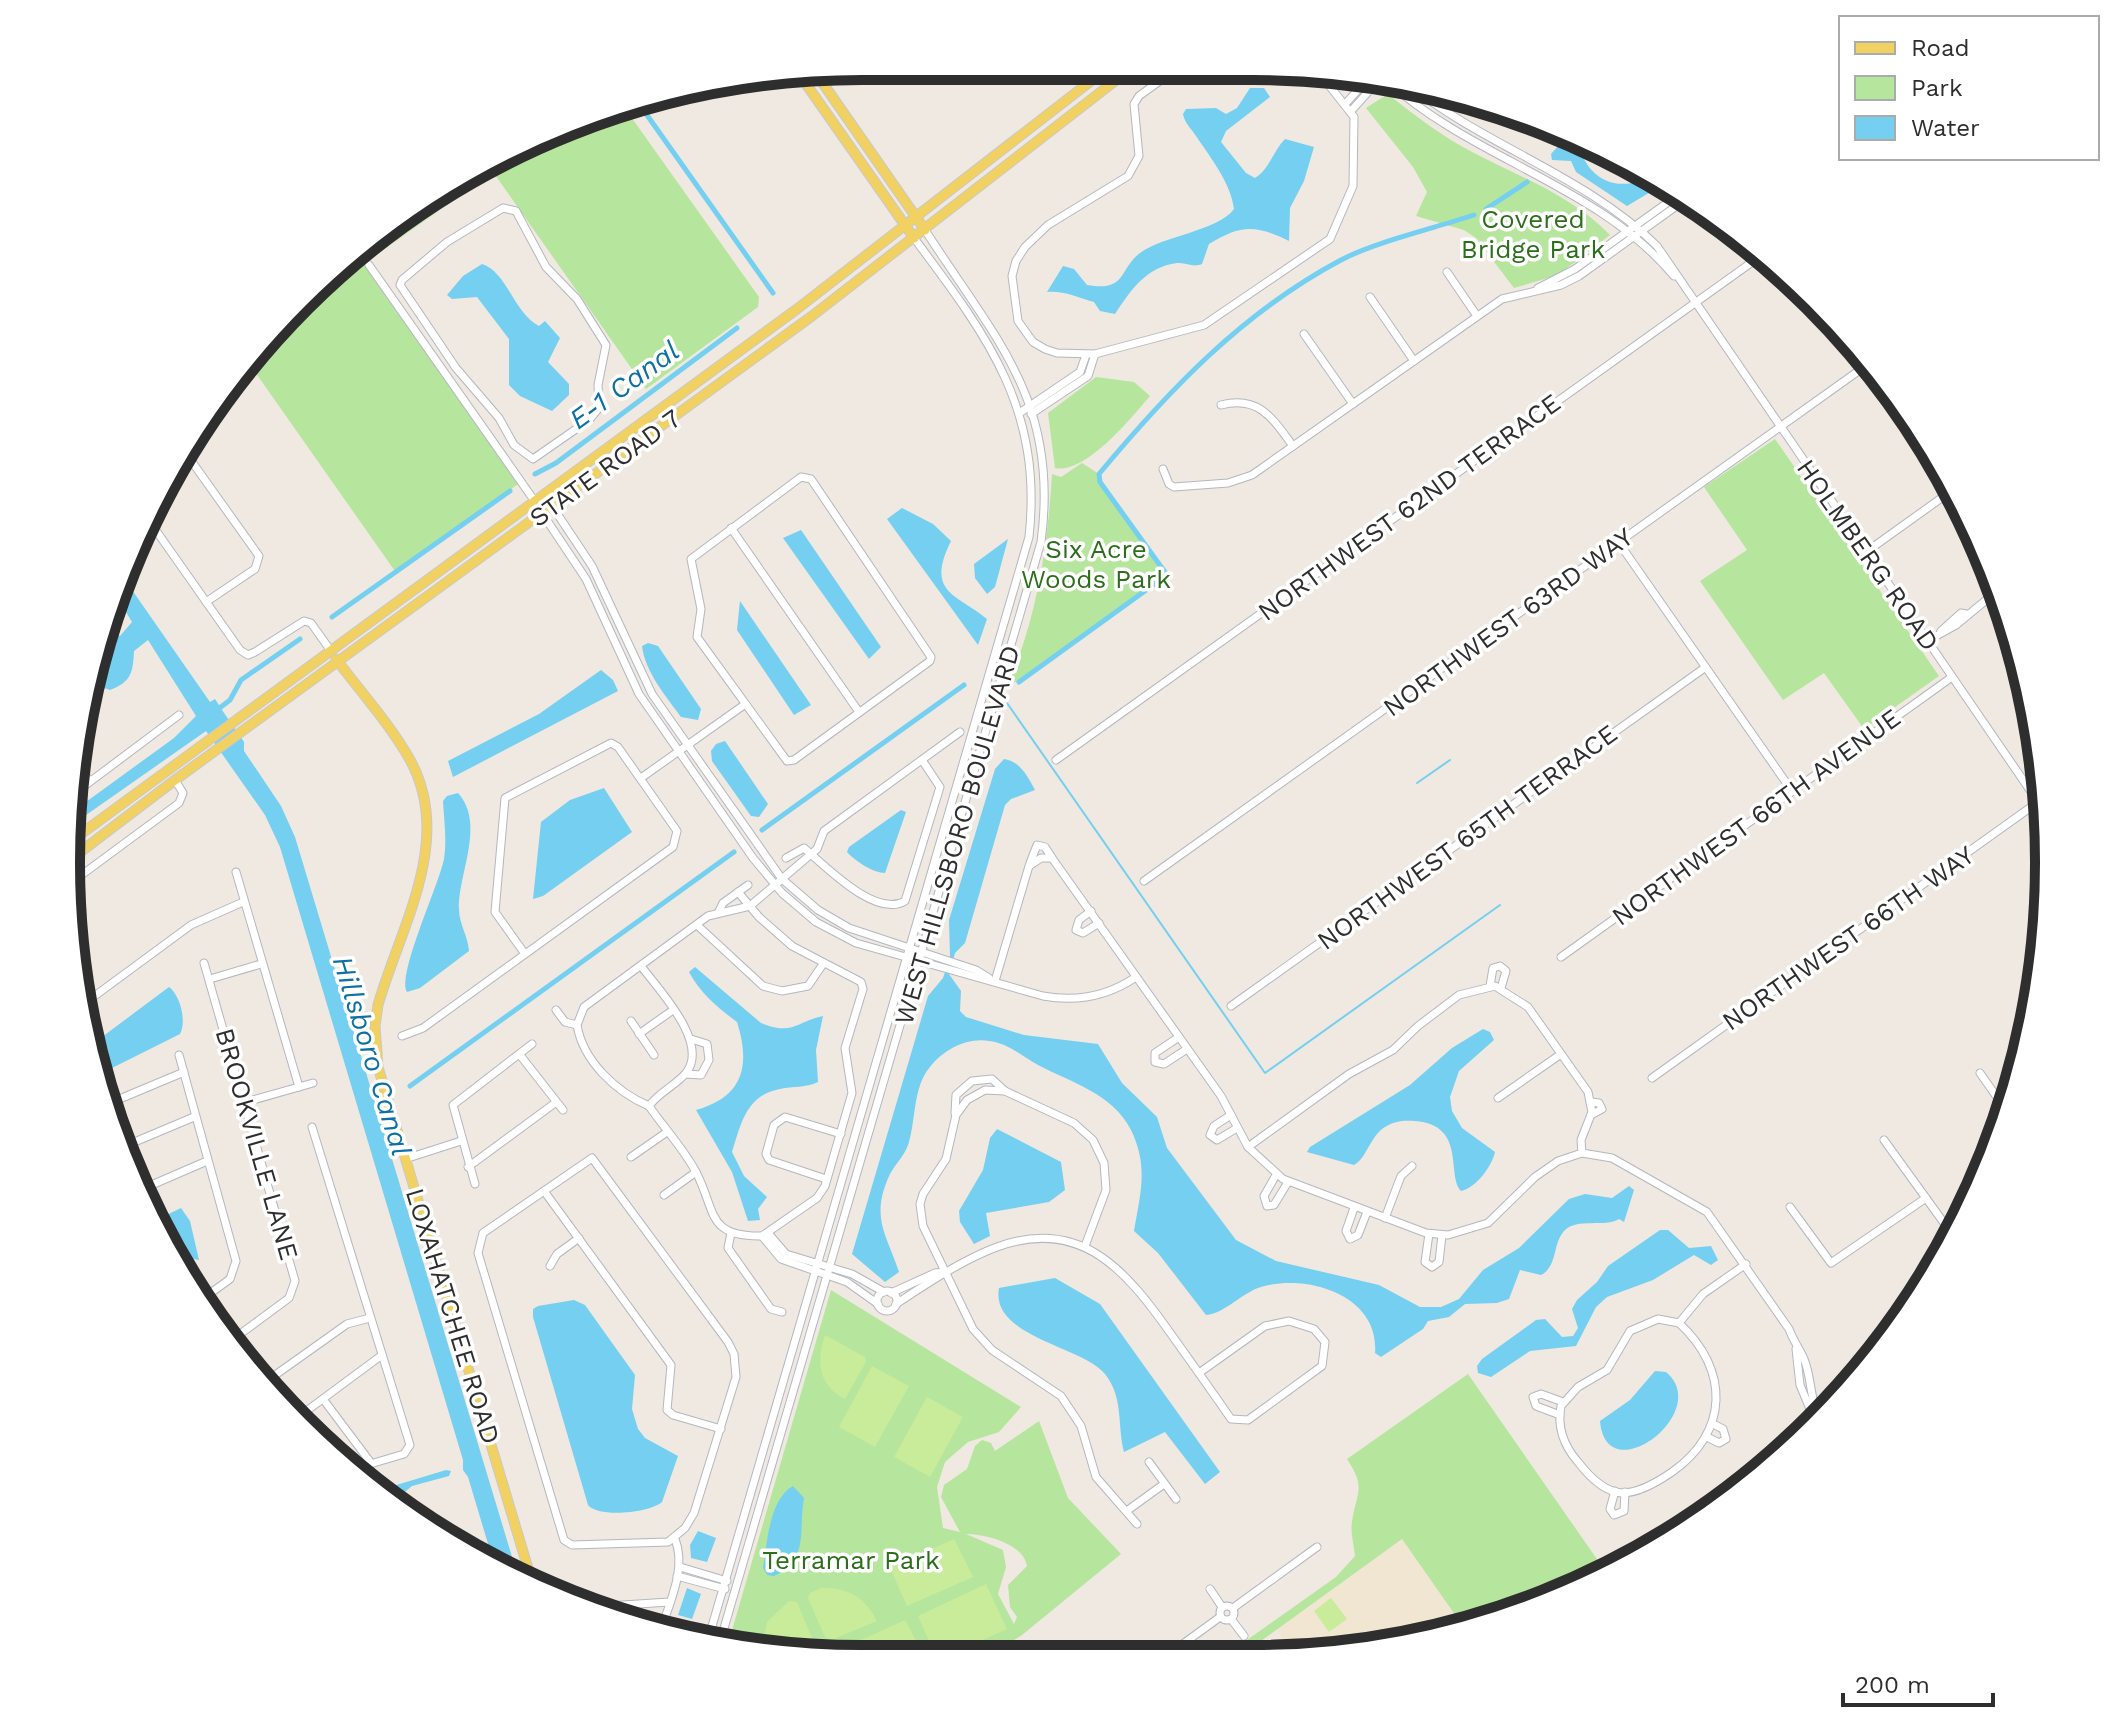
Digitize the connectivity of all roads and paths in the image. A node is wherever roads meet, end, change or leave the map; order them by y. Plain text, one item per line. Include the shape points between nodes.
1 (1093, 80) edge
2 (1104, 80) edge
3 (1116, 80) edge
4 (1161, 80) edge
5 (822, 82) edge
6 (805, 83) edge
7 (1329, 84) edge
8 (1084, 87) junction
9 (1105, 88) junction
10 (1362, 88) edge
11 (1368, 89) edge
12 (1406, 95) edge
13 (1431, 101) edge
14 (1348, 107) junction
15 (1074, 112) junction
16 (1671, 202) edge
17 (1676, 205) edge
18 (916, 218) junction
19 (906, 226) junction
20 (925, 230) junction
21 (1635, 231) junction
22 (914, 238) junction
23 (1753, 262) edge
24 (369, 265) dead end
25 (1447, 272) dead end
26 (1370, 297) dead end
27 (1695, 303) junction
28 (1477, 316) junction
29 (1304, 334) dead end
30 (1090, 355) junction
31 (728, 360) junction
32 (1414, 361) junction
33 (1860, 370) edge
34 (711, 391) junction
35 (1353, 404) junction
36 (1221, 405) dead end
37 (1033, 411) junction
38 (1021, 412) junction
39 (493, 414) junction
40 (481, 425) junction
41 (1780, 427) junction
42 (1293, 446) junction
43 (191, 461) edge
44 (1163, 469) dead end
45 (561, 483) junction
46 (1944, 496) edge
47 (536, 503) junction
48 (552, 506) junction
49 (542, 513) junction
50 (731, 528) junction
51 (155, 529) edge
52 (517, 531) junction
53 (1619, 543) junction
54 (1866, 552) junction
55 (1988, 598) edge
56 (206, 602) junction
57 (1927, 641) junction
58 (331, 651) junction
59 (339, 661) junction
60 (1703, 669) junction
61 (1952, 677) junction
62 (744, 705) junction
63 (859, 712) junction
64 (179, 715) dead end
65 (960, 732) dead end
66 (687, 746) junction
67 (678, 752) junction
68 (922, 760) junction
69 (1056, 760) dead end
70 (85, 775) edge
71 (641, 778) junction
72 (175, 780) junction
73 (90, 781) junction
74 (2030, 784) edge
75 (85, 785) edge
76 (1792, 791) junction
77 (2033, 807) edge
78 (81, 834) edge
79 (80, 852) edge
80 (812, 854) junction
81 (786, 858) dead end
82 (1052, 858) junction
83 (1029, 866) junction
84 (236, 872) dead end
85 (81, 876) edge
86 (782, 879) junction
87 (1144, 881) dead end
88 (748, 885) dead end
89 (774, 885) junction
90 (738, 892) junction
91 (243, 902) junction
92 (750, 906) junction
93 (1091, 911) junction
94 (718, 913) junction
95 (1099, 923) junction
96 (697, 925) junction
97 (911, 950) junction
98 (525, 954) junction
99 (1561, 957) dead end
100 (921, 958) junction
101 (908, 959) junction
102 (204, 963) dead end
103 (261, 964) junction
104 (823, 964) junction
105 (641, 966) junction
106 (1136, 977) junction
107 (210, 979) junction
108 (995, 981) junction
109 (92, 998) edge
110 (1231, 1006) dead end
111 (556, 1010) dead end
112 (673, 1010) junction
113 (631, 1021) dead end
114 (577, 1025) junction
115 (639, 1034) junction
116 (402, 1036) dead end
117 (1179, 1037) junction
118 (691, 1039) junction
119 (532, 1044) dead end
120 (1187, 1049) junction
121 (1561, 1054) junction
122 (179, 1055) dead end
123 (520, 1055) junction
124 (654, 1055) dead end
125 (184, 1072) junction
126 (1980, 1073) dead end
127 (686, 1074) junction
128 (1652, 1078) dead end
129 (313, 1083) dead end
130 (299, 1087) junction
131 (1005, 1091) junction
132 (1498, 1098) dead end
133 (1998, 1098) edge
134 (118, 1100) edge
135 (246, 1102) junction
136 (555, 1103) junction
137 (649, 1106) junction
138 (563, 1110) dead end
139 (956, 1115) junction
140 (1231, 1115) junction
141 (194, 1117) junction
142 (312, 1127) dead end
143 (1237, 1128) junction
144 (667, 1132) junction
145 (841, 1134) junction
146 (1884, 1140) dead end
147 (461, 1141) junction
148 (133, 1143) edge
149 (1248, 1147) junction
150 (1582, 1153) junction
151 (631, 1157) dead end
152 (405, 1159) junction
153 (207, 1161) junction
154 (1412, 1166) dead end
155 (468, 1167) junction
156 (696, 1172) junction
157 (1276, 1175) junction
158 (826, 1179) junction
159 (1288, 1182) junction
160 (475, 1184) dead end
161 (150, 1185) edge
162 (544, 1191) junction
163 (664, 1195) dead end
164 (1926, 1198) junction
165 (1790, 1207) dead end
166 (1354, 1208) junction
167 (1367, 1212) junction
168 (1385, 1218) junction
169 (1946, 1223) edge
170 (731, 1233) junction
171 (1429, 1234) junction
172 (765, 1235) junction
173 (1442, 1235) junction
174 (579, 1238) junction
175 (1085, 1246) junction
176 (819, 1262) junction
177 (1746, 1264) junction
178 (550, 1266) dead end
179 (831, 1267) junction
180 (817, 1272) junction
181 (946, 1272) junction
182 (828, 1276) junction
183 (915, 1288) junction
184 (888, 1293) junction
185 (210, 1294) edge
186 (878, 1304) junction
187 (896, 1304) junction
188 (782, 1312) dead end
189 (370, 1318) junction
190 (1679, 1323) junction
191 (239, 1335) edge
192 (1796, 1349) junction
193 (382, 1355) junction
194 (1805, 1366) junction
195 (1796, 1368) junction
196 (1199, 1373) junction
197 (273, 1377) edge
198 (1804, 1384) junction
199 (323, 1399) junction
200 (1562, 1404) junction
201 (1814, 1407) edge
202 (1812, 1410) edge
203 (305, 1412) edge
204 (1560, 1415) junction
205 (721, 1429) junction
206 (1149, 1462) dead end
207 (371, 1463) junction
208 (364, 1465) edge
209 (1164, 1484) junction
210 (1176, 1499) dead end
211 (1128, 1510) junction
212 (1137, 1524) dead end
213 (675, 1539) junction
214 (1317, 1547) dead end
215 (680, 1567) junction
216 (528, 1570) edge
217 (677, 1576) junction
218 (725, 1584) junction
219 (736, 1587) junction
220 (1210, 1589) dead end
221 (669, 1602) junction
222 (618, 1605) edge
223 (1222, 1607) junction
224 (1233, 1608) junction
225 (1220, 1617) junction
226 (664, 1619) edge
227 (1231, 1619) junction
228 (711, 1630) edge
229 (723, 1632) edge
230 (1244, 1636) dead end
231 (1182, 1645) edge

1 - 8 main road, STATE ROAD 7
2 - 9 main road
3 - 9 main road, STATE ROAD 7
4 - 30 street via 1134,104 1139,156 1128,176 1048,225 1025,247 1012,276 1025,333 1052,352
5 - 18 main road, WEST HILLSBORO BOULEVARD
6 - 19 main road, WEST HILLSBORO BOULEVARD
7 - 14 street
8 - 15 main road
8 - 18 main road, STATE ROAD 7
9 - 15 main road, STATE ROAD 7
10 - 14 street
11 - 14 street
12 - 21 street, HOLMBERG ROAD via 1449,128
13 - 21 street, HOLMBERG ROAD via 1556,173
14 - 30 street via 1354,125 1353,186 1330,239 1204,325
15 - 20 main road, STATE ROAD 7
16 - 21 street
17 - 21 street
18 - 19 main road, STATE ROAD 7
18 - 20 main road, WEST HILLSBORO BOULEVARD
19 - 22 main road, WEST HILLSBORO BOULEVARD
19 - 31 main road, STATE ROAD 7
20 - 22 main road, STATE ROAD 7
20 - 37 street, WEST HILLSBORO BOULEVARD via 1000,338
21 - 27 street, HOLMBERG ROAD via 1671,263
21 - 28 street via 1575,269 1502,299
22 - 34 main road, STATE ROAD 7
22 - 38 street, WEST HILLSBORO BOULEVARD via 993,348
23 - 27 street, NORTHWEST 62ND TERRACE
24 - 40 street
25 - 28 street
26 - 32 street
27 - 41 street, HOLMBERG ROAD
27 - 69 street, NORTHWEST 62ND TERRACE
28 - 32 street
29 - 35 street
30 - 37 street via 1092,369
31 - 34 main road
31 - 45 main road, STATE ROAD 7
32 - 35 street
33 - 41 street, NORTHWEST 63RD WAY
34 - 48 main road, STATE ROAD 7
35 - 42 street
36 - 42 street via 1244,401 1261,407
37 - 38 street
37 - 100 street, WEST HILLSBORO BOULEVARD via 1044,475 1039,552
38 - 97 street, WEST HILLSBORO BOULEVARD via 1033,490 1026,556
39 - 39 street via 520,452 538,457 599,408 598,385 607,350 577,299 546,267 524,221 508,208 447,242 400,285
39 - 40 street
40 - 47 street
41 - 53 street, NORTHWEST 63RD WAY
41 - 54 street, HOLMBERG ROAD
42 - 44 street via 1241,480 1174,487
43 - 56 street via 259,556 255,569
45 - 47 main road, STATE ROAD 7
45 - 49 main road
46 - 54 street
47 - 52 main road
47 - 58 main road, STATE ROAD 7
48 - 49 main road, STATE ROAD 7
48 - 66 street via 592,566 639,671
49 - 52 main road, STATE ROAD 7
49 - 67 street via 586,579 631,679
50 - 62 street via 691,559 701,609 697,637
50 - 63 street
50 - 63 street via 805,478 819,492 931,657
51 - 56 street
52 - 59 main road, STATE ROAD 7
53 - 60 street
53 - 87 street, NORTHWEST 63RD WAY
54 - 57 street, HOLMBERG ROAD
55 - 57 street
56 - 58 street via 248,655 304,621
57 - 61 street, HOLMBERG ROAD
58 - 59 main road, LOXAHATCHEE ROAD
58 - 78 main road, STATE ROAD 7
59 - 72 main road, STATE ROAD 7
59 - 152 main road, LOXAHATCHEE ROAD via 408,758 428,820 420,880 375,1026 378,1067
60 - 76 street
60 - 110 street, NORTHWEST 65TH TERRACE
61 - 74 street, HOLMBERG ROAD
61 - 76 street, NORTHWEST 66TH AVENUE
62 - 63 street via 787,761
62 - 66 street
64 - 73 street
65 - 68 street
66 - 67 street
66 - 86 street
67 - 71 street
67 - 89 street
68 - 80 street via 824,831
68 - 80 street via 940,787 905,901 879,901 853,888
70 - 73 street
71 - 98 street via 677,831 673,847
71 - 98 street via 611,743 505,798 495,912
72 - 79 main road, STATE ROAD 7
72 - 85 street via 183,793 179,803
73 - 75 street
76 - 99 street, NORTHWEST 66TH AVENUE
77 - 128 street, NORTHWEST 66TH WAY
80 - 81 street via 800,848
80 - 86 street
82 - 83 street
82 - 83 street via 1037,845
82 - 93 street
83 - 108 street
84 - 91 street
86 - 89 street
86 - 97 street via 833,920
88 - 90 street
89 - 92 street
89 - 101 street via 832,931
90 - 92 street
90 - 94 street
91 - 103 street
91 - 109 street via 191,925
92 - 94 street
92 - 104 street via 774,931
93 - 95 street
93 - 95 street via 1076,923 1076,930 1085,933
94 - 96 street
95 - 106 street
96 - 104 street via 756,981 774,990 808,986
96 - 105 street
97 - 100 street
97 - 101 street, WEST HILLSBORO BOULEVARD
98 - 116 street via 423,1028
100 - 101 street
100 - 108 street
100 - 179 street, WEST HILLSBORO BOULEVARD
101 - 176 street, WEST HILLSBORO BOULEVARD
102 - 107 street, BROOKVILLE LANE
103 - 107 street
103 - 130 street
104 - 145 street via 856,977 863,989 845,1048 852,1093
105 - 112 street
105 - 114 street via 584,1007
106 - 108 street via 1111,992 1066,998
106 - 117 street
107 - 135 street, BROOKVILLE LANE
111 - 114 street via 565,1022
112 - 115 street
112 - 118 street
113 - 115 street
114 - 137 street via 582,1042 617,1090
115 - 124 street
117 - 120 street
117 - 120 street via 1155,1053 1155,1062 1164,1064
118 - 127 street
118 - 127 street via 707,1044 709,1060 701,1075
119 - 123 street
120 - 140 street
121 - 132 street
121 - 149 street via 1528,1007 1496,987 1459,995 1393,1050 1349,1074
121 - 150 street via 1591,1102
122 - 125 street
123 - 136 street
123 - 147 street via 453,1105
125 - 134 street
125 - 141 street
126 - 133 street
127 - 137 street
129 - 130 street
130 - 135 street
131 - 139 street via 976,1094
131 - 139 street via 984,1078 964,1086 954,1100
131 - 175 street via 1074,1123 1099,1150 1106,1190
135 - 191 street, BROOKVILLE LANE via 295,1285 286,1301
136 - 138 street
136 - 155 street
137 - 144 street
139 - 181 street via 946,1159 920,1204 923,1226
140 - 143 street
140 - 143 street via 1210,1135 1217,1140
141 - 148 street
141 - 153 street
142 - 189 street
143 - 149 street
144 - 151 street
144 - 156 street
145 - 158 street
145 - 158 street via 785,1117 774,1125 769,1160
146 - 164 street
147 - 152 street
147 - 155 street
149 - 157 street
150 - 173 street via 1547,1167 1488,1223
150 - 177 street via 1612,1158 1698,1205
152 - 216 main road, LOXAHATCHEE ROAD
153 - 161 street
153 - 185 street via 236,1266 230,1279
154 - 168 street via 1401,1176
155 - 160 street
156 - 163 street
156 - 170 street via 709,1213
157 - 159 street
157 - 159 street via 1264,1196 1267,1206 1274,1205
158 - 172 street via 817,1198
159 - 166 street
162 - 174 street
162 - 205 street via 592,1158 606,1174 734,1354 736,1377
162 - 213 street via 483,1233 479,1242 567,1544
164 - 165 street via 1831,1263
164 - 169 street
166 - 167 street
166 - 167 street via 1346,1231 1350,1239 1358,1235
167 - 168 street
168 - 171 street
170 - 172 street
170 - 188 street via 728,1248 771,1309
171 - 173 street
171 - 173 street via 1425,1262 1432,1267 1439,1262
172 - 176 street via 786,1254
172 - 180 street via 781,1259
174 - 178 street
174 - 205 street via 671,1365 667,1410
175 - 181 street via 1026,1240
175 - 196 street via 1132,1280
176 - 179 street
176 - 180 street, WEST HILLSBORO BOULEVARD
177 - 190 street via 1703,1294
177 - 192 street via 1789,1329
179 - 182 street, WEST HILLSBORO BOULEVARD
179 - 184 street
180 - 182 street
180 - 218 street, WEST HILLSBORO BOULEVARD
181 - 183 street
181 - 211 street via 983,1341 1061,1396 1081,1426 1096,1477
182 - 186 street via 860,1288
182 - 219 street, WEST HILLSBORO BOULEVARD
183 - 184 street
183 - 187 street
184 - 186 street
184 - 187 street
186 - 187 street via 887,1311
189 - 193 street
189 - 197 street via 347,1324
190 - 200 street via 1658,1319 1638,1325 1607,1370
190 - 204 street via 1706,1358 1716,1389 1710,1430 1694,1455 1667,1476 1620,1492 1594,1479 1561,1433
192 - 194 street
192 - 195 street
193 - 199 street
193 - 207 street via 410,1445 404,1454
194 - 195 street
194 - 198 street
195 - 198 street
196 - 196 street via 1265,1326 1289,1321 1320,1334 1326,1351 1322,1366 1239,1422 1231,1419
198 - 201 street
198 - 202 street
199 - 203 street
199 - 207 street
200 - 204 street
200 - 204 street via 1541,1394 1533,1397 1536,1406
205 - 213 street via 694,1513
206 - 209 street
207 - 208 street
209 - 210 street
209 - 211 street
211 - 212 street
213 - 215 street
214 - 224 street
215 - 217 street
215 - 218 street
217 - 218 street
217 - 221 street
218 - 219 street
218 - 228 street, WEST HILLSBORO BOULEVARD
219 - 229 street, WEST HILLSBORO BOULEVARD
220 - 223 street
221 - 222 street
221 - 226 street
223 - 224 street
223 - 225 street
224 - 227 street
225 - 227 street
225 - 231 street
227 - 230 street

